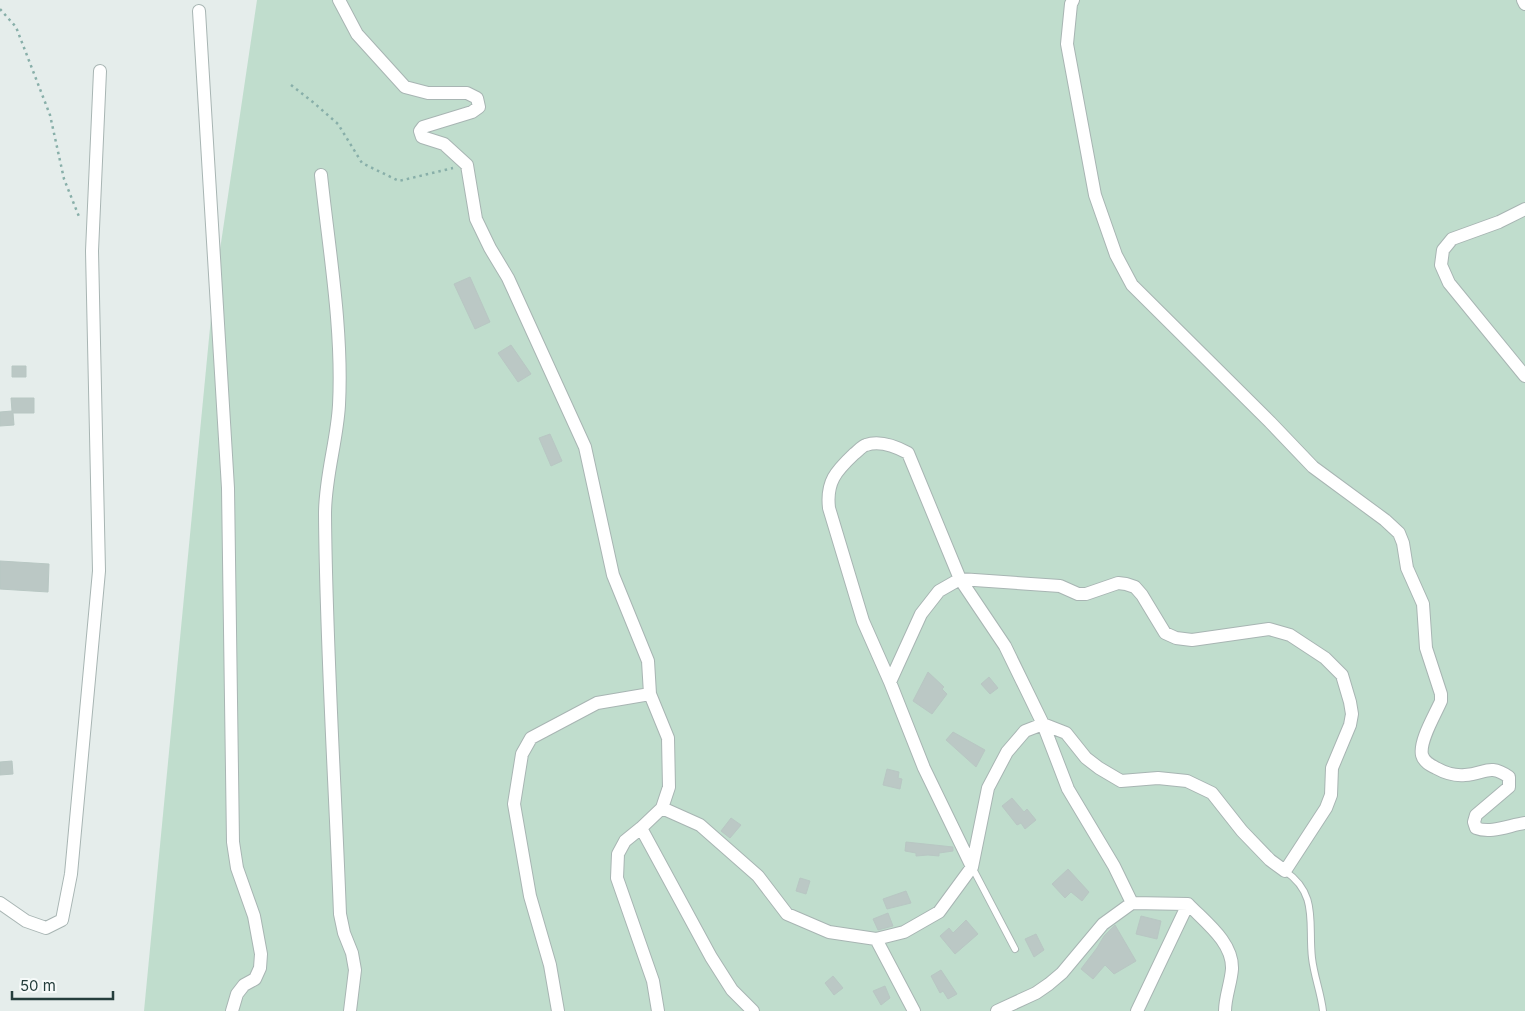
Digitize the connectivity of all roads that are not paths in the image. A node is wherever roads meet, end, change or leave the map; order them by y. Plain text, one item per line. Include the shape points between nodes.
1 (339, 0) edge
2 (1073, 0) edge
3 (1523, 0) edge
4 (1525, 4) edge
5 (198, 11) dead end
6 (100, 71) dead end
7 (321, 175) dead end
8 (1525, 209) edge
9 (1525, 376) edge
10 (960, 579) junction
11 (890, 682) junction
12 (650, 694) junction
13 (1043, 724) junction
14 (662, 808) junction
15 (1525, 823) edge
16 (641, 828) junction
17 (972, 867) junction
18 (1285, 871) junction
19 (0, 903) edge
20 (1132, 903) junction
21 (1188, 904) junction
22 (876, 939) junction
23 (1015, 949) dead end
24 (232, 1011) edge
25 (350, 1011) edge
26 (558, 1011) edge
27 (658, 1011) edge
28 (753, 1011) edge
29 (914, 1011) edge
30 (997, 1011) edge
31 (1137, 1011) edge
32 (1225, 1011) edge
33 (1323, 1011) edge

1 - 12 street via 357,34 405,87 428,93 467,93 477,98 479,107 472,112 423,127 420,131 422,137 444,144 467,165 476,219 508,278 585,447 613,575 648,661
2 - 15 street via 1067,44 1095,195 1116,255 1132,285 1313,467 1399,533 1408,568 1423,604 1426,648 1442,694 1422,745 1422,757 1429,765 1446,773 1466,775 1493,770 1509,777 1508,787 1476,815 1476,828 1489,830
3 - 4 street
5 - 24 street via 228,488 233,842 261,954 255,979 237,994
6 - 19 street via 92,251 99,571 72,874 62,920 46,928 26,921
7 - 25 street via 339,345 339,406 327,488 326,522 340,914 355,970
8 - 9 street via 1452,239 1443,250 1441,265 1450,283
10 - 11 street via 939,591 921,614
10 - 11 street via 908,453 896,446 864,445 840,467 830,482 829,508 863,621
10 - 13 street via 1005,646
10 - 18 street via 1060,586 1078,594 1118,583 1126,584 1135,587 1165,633 1176,638 1192,640 1269,630 1290,635 1325,658 1342,675 1352,714 1350,725 1332,768 1332,795
11 - 17 street via 924,768
12 - 14 street via 668,738 669,787
12 - 26 street via 597,703 531,738 522,754 514,804 530,896 550,965
13 - 17 street via 1025,731 1007,752 988,788
13 - 18 street via 1066,733 1086,758 1121,781 1168,779 1187,782 1212,793 1242,831
13 - 20 street via 1068,789
14 - 16 street
14 - 22 street via 700,825 758,876 787,914 829,932
16 - 27 street via 625,841 618,854 617,878 653,981
16 - 28 street via 711,957 732,990
17 - 22 street via 939,912 904,932
17 - 23 lane
18 - 33 lane via 1303,889 1310,908 1312,958
20 - 21 street
20 - 30 street via 1103,924 1049,984
21 - 31 street
21 - 32 street via 1228,947 1232,970
22 - 29 street

